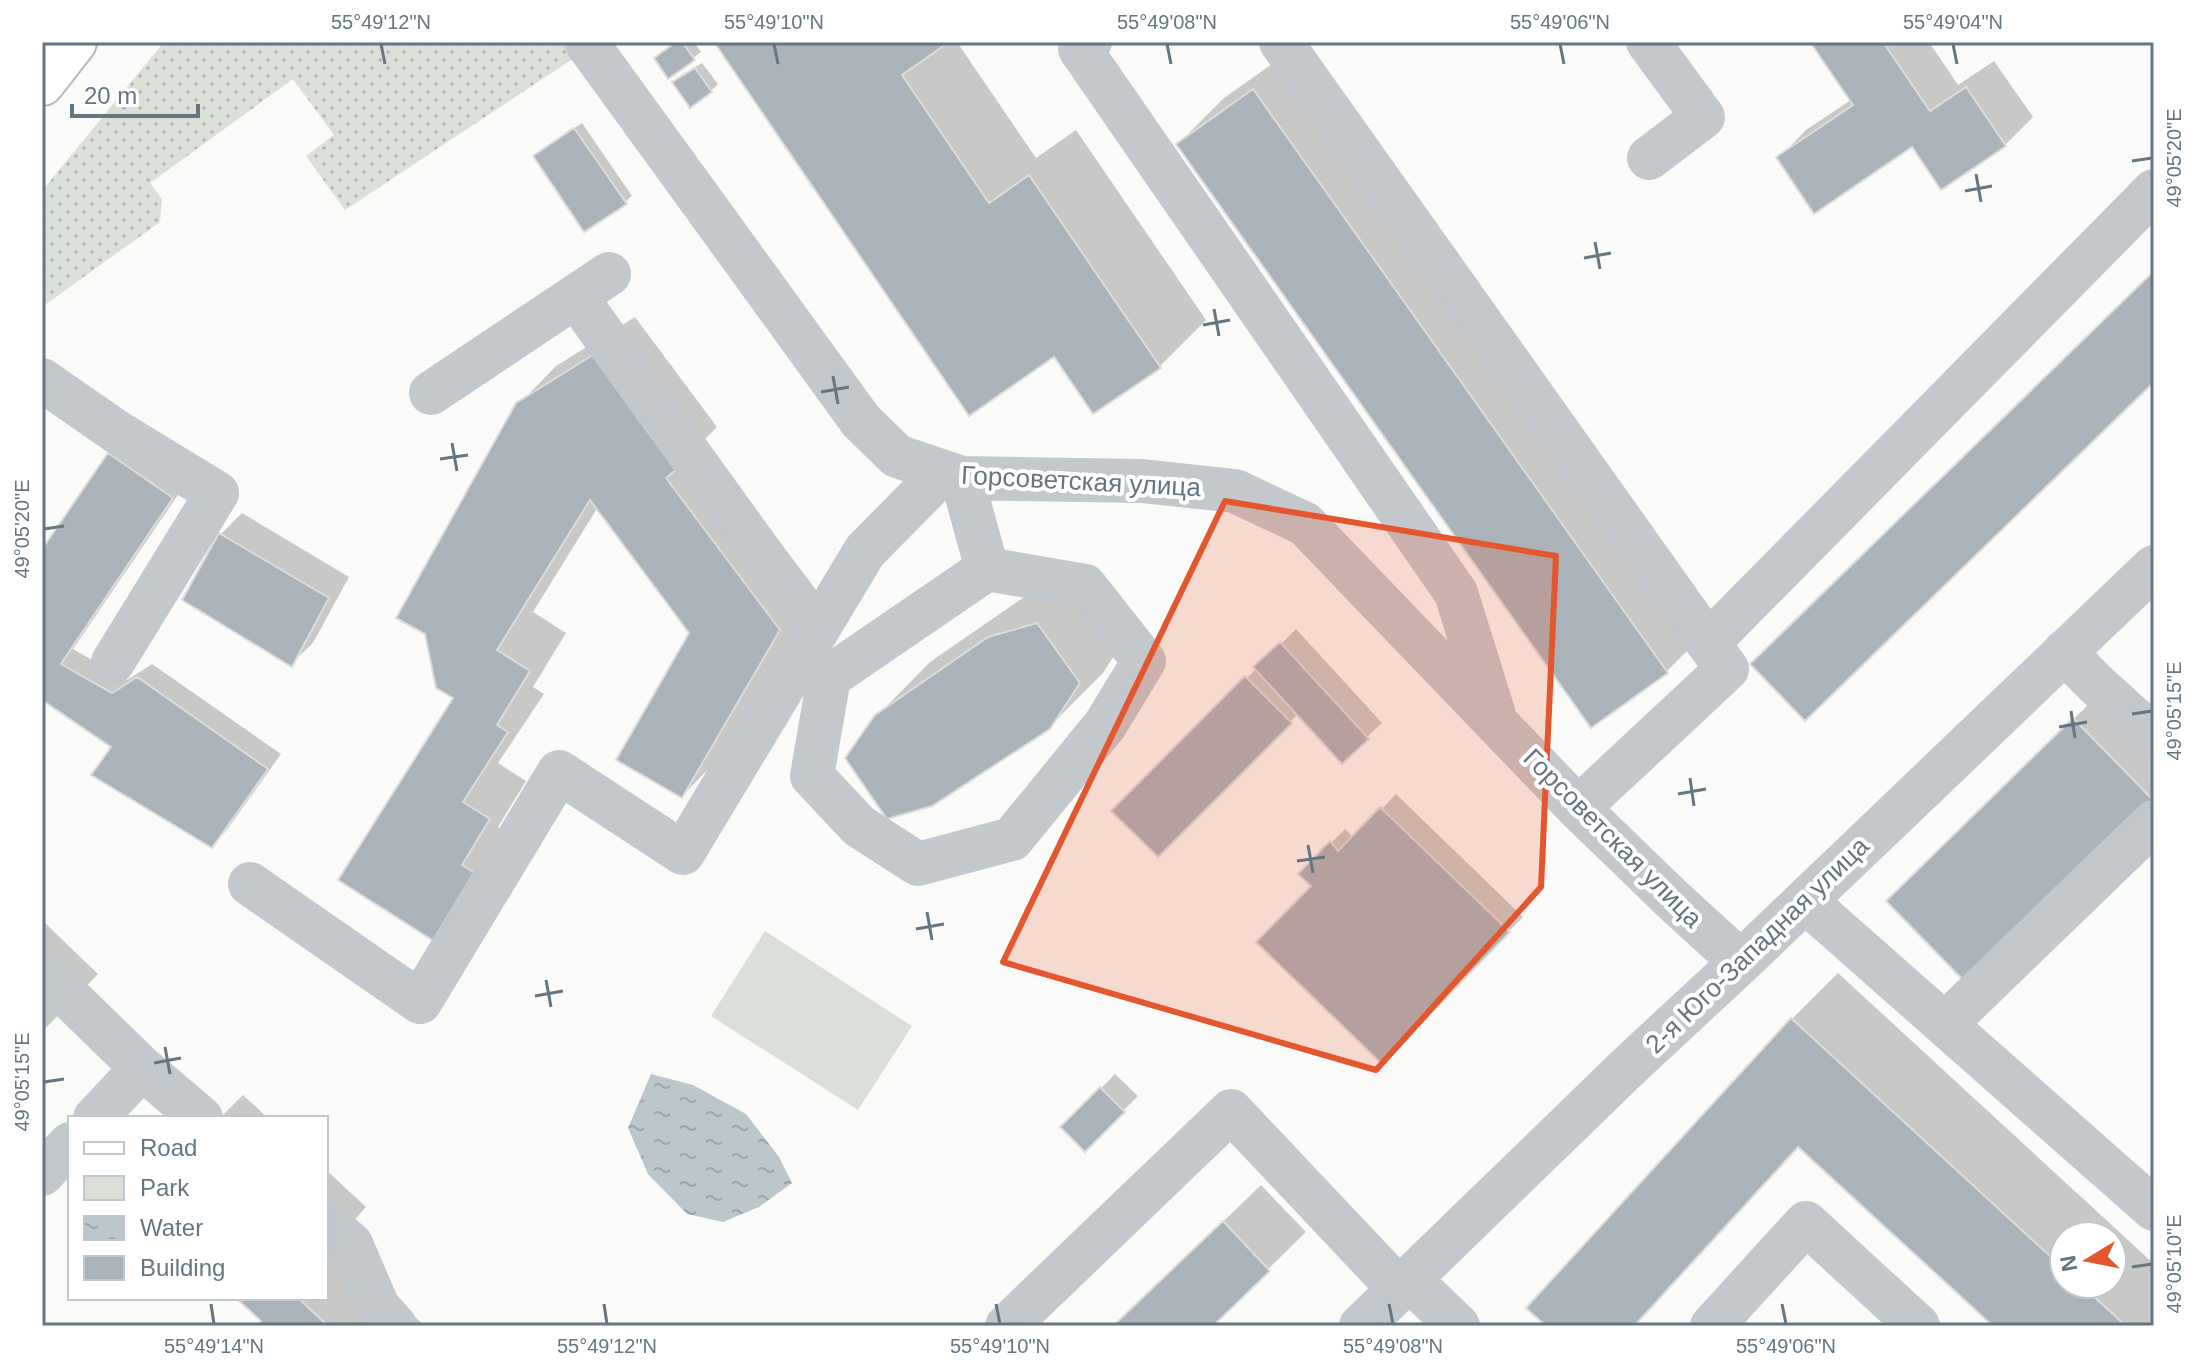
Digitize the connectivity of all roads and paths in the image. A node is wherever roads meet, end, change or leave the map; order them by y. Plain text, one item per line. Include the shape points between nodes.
1 (74, 42) edge
2 (586, 42) edge
3 (1090, 42) edge
4 (1281, 42) edge
5 (1648, 42) edge
6 (42, 83) edge
7 (1649, 158) dead end
8 (2154, 191) edge
9 (42, 380) edge
10 (431, 393) dead end
11 (953, 475) junction
12 (2154, 567) edge
13 (987, 569) junction
14 (817, 631) junction
15 (1708, 643) junction
16 (2064, 652) junction
17 (113, 662) dead end
18 (1497, 723) junction
19 (2154, 737) edge
20 (1578, 808) junction
21 (2154, 822) edge
22 (250, 884) dead end
23 (1805, 901) junction
24 (1741, 962) junction
25 (42, 971) edge
26 (1945, 1024) junction
27 (142, 1068) junction
28 (97, 1116) edge
29 (199, 1116) edge
30 (68, 1146) edge
31 (42, 1174) edge
32 (2154, 1209) edge
33 (328, 1225) edge
34 (1405, 1285) junction
35 (395, 1326) edge
36 (1007, 1326) edge
37 (1361, 1326) edge
38 (1458, 1326) edge
39 (1712, 1326) edge
40 (1918, 1326) edge

1 - 6 main road
2 - 11 street, Горсоветская улица via 861,421 897,456
3 - 18 street via 1080,49 1456,593
4 - 15 street
5 - 7 street via 1703,117
8 - 15 street
9 - 17 street via 217,493
10 - 14 street via 593,285
11 - 13 street
11 - 14 street via 865,551
11 - 18 street, Горсоветская улица via 1142,481 1235,491 1305,524
12 - 16 street, 2-я Юго-Западная улица
13 - 13 street via 829,677 812,776 859,826 918,864 1012,839 1105,725 1144,661 1085,586
14 - 22 street via 683,853 559,772 420,1002
15 - 20 street via 1727,669
16 - 19 street
16 - 23 street, 2-я Юго-Западная улица
18 - 20 street, Горсоветская улица
20 - 24 street, Горсоветская улица
21 - 26 street
23 - 24 street, 2-я Юго-Западная улица
23 - 26 street
24 - 34 street, 2-я Юго-Западная улица
25 - 27 street
26 - 32 street
27 - 28 street
27 - 29 street
30 - 31 street
33 - 35 street via 351,1244 378,1307
34 - 36 street via 1231,1111
34 - 37 street, 2-я Юго-Западная улица
34 - 38 street
39 - 40 street via 1806,1223

